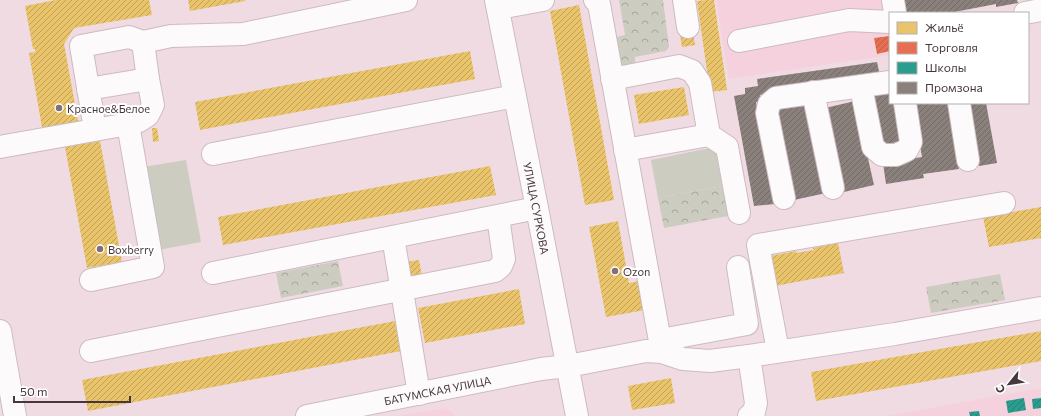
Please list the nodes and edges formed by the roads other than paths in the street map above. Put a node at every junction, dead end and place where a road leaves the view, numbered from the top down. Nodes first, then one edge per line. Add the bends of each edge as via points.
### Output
1 (406, 0) edge
2 (542, 0) edge
3 (595, 0) edge
4 (684, 0) edge
5 (892, 0) edge
6 (1039, 0) edge
7 (497, 4) edge
8 (1041, 10) edge
9 (895, 12) edge
10 (1029, 12) edge
11 (889, 22) edge
12 (688, 27) dead end
13 (739, 40) dead end
14 (143, 42) junction
15 (148, 79) junction
16 (612, 79) junction
17 (889, 82) edge
18 (861, 87) junction
19 (88, 89) junction
20 (813, 92) junction
21 (515, 96) junction
22 (905, 104) edge
23 (959, 104) edge
24 (128, 124) junction
25 (95, 129) junction
26 (709, 135) junction
27 (0, 147) edge
28 (625, 150) junction
29 (213, 154) dead end
30 (968, 160) dead end
31 (833, 188) dead end
32 (784, 198) dead end
33 (1004, 202) dead end
34 (538, 208) junction
35 (739, 213) dead end
36 (498, 217) junction
37 (393, 237) junction
38 (738, 267) dead end
39 (213, 273) dead end
40 (91, 280) dead end
41 (401, 291) junction
42 (1041, 308) edge
43 (0, 331) edge
44 (661, 346) junction
45 (91, 351) dead end
46 (778, 351) junction
47 (749, 356) junction
48 (568, 366) junction
49 (5, 384) edge
50 (419, 394) junction
51 (15, 416) edge
52 (307, 416) edge
53 (577, 416) edge
54 (749, 416) edge

1 - 14 street via 243,34 171,36
2 - 7 street
3 - 16 street via 599,4
4 - 12 street
5 - 9 street
6 - 8 street
7 - 21 street, УЛИЦА СУРКОВА
8 - 10 street
11 - 13 street via 849,20
14 - 15 street
14 - 19 street via 130,37 81,46
15 - 19 street
15 - 24 street via 153,105 148,116
16 - 26 street via 679,66 692,71 700,83
16 - 28 street
17 - 18 street
18 - 20 street
18 - 22 street via 873,147 882,155 896,155 907,150 911,142
19 - 25 street
20 - 31 street
20 - 32 street via 776,98 769,104 767,113
21 - 29 street
21 - 34 street, УЛИЦА СУРКОВА
23 - 30 street
24 - 25 street
24 - 40 street via 153,267
25 - 27 street
26 - 28 street
26 - 35 street via 727,147
28 - 44 street
33 - 46 street via 758,245
34 - 36 street
34 - 48 street, УЛИЦА СУРКОВА
36 - 37 street
36 - 41 street via 504,259 495,271
37 - 39 street
37 - 41 street
38 - 44 street via 747,324
41 - 45 street
41 - 50 street
42 - 46 street via 895,334
43 - 49 street
44 - 47 street via 683,359 710,361
44 - 48 street, БАТУМСКАЯ УЛИЦА
46 - 47 street
47 - 54 street via 756,403 754,412
48 - 50 street, БАТУМСКАЯ УЛИЦА via 541,369
48 - 53 street, УЛИЦА СУРКОВА
49 - 51 street
50 - 52 street, БАТУМСКАЯ УЛИЦА

